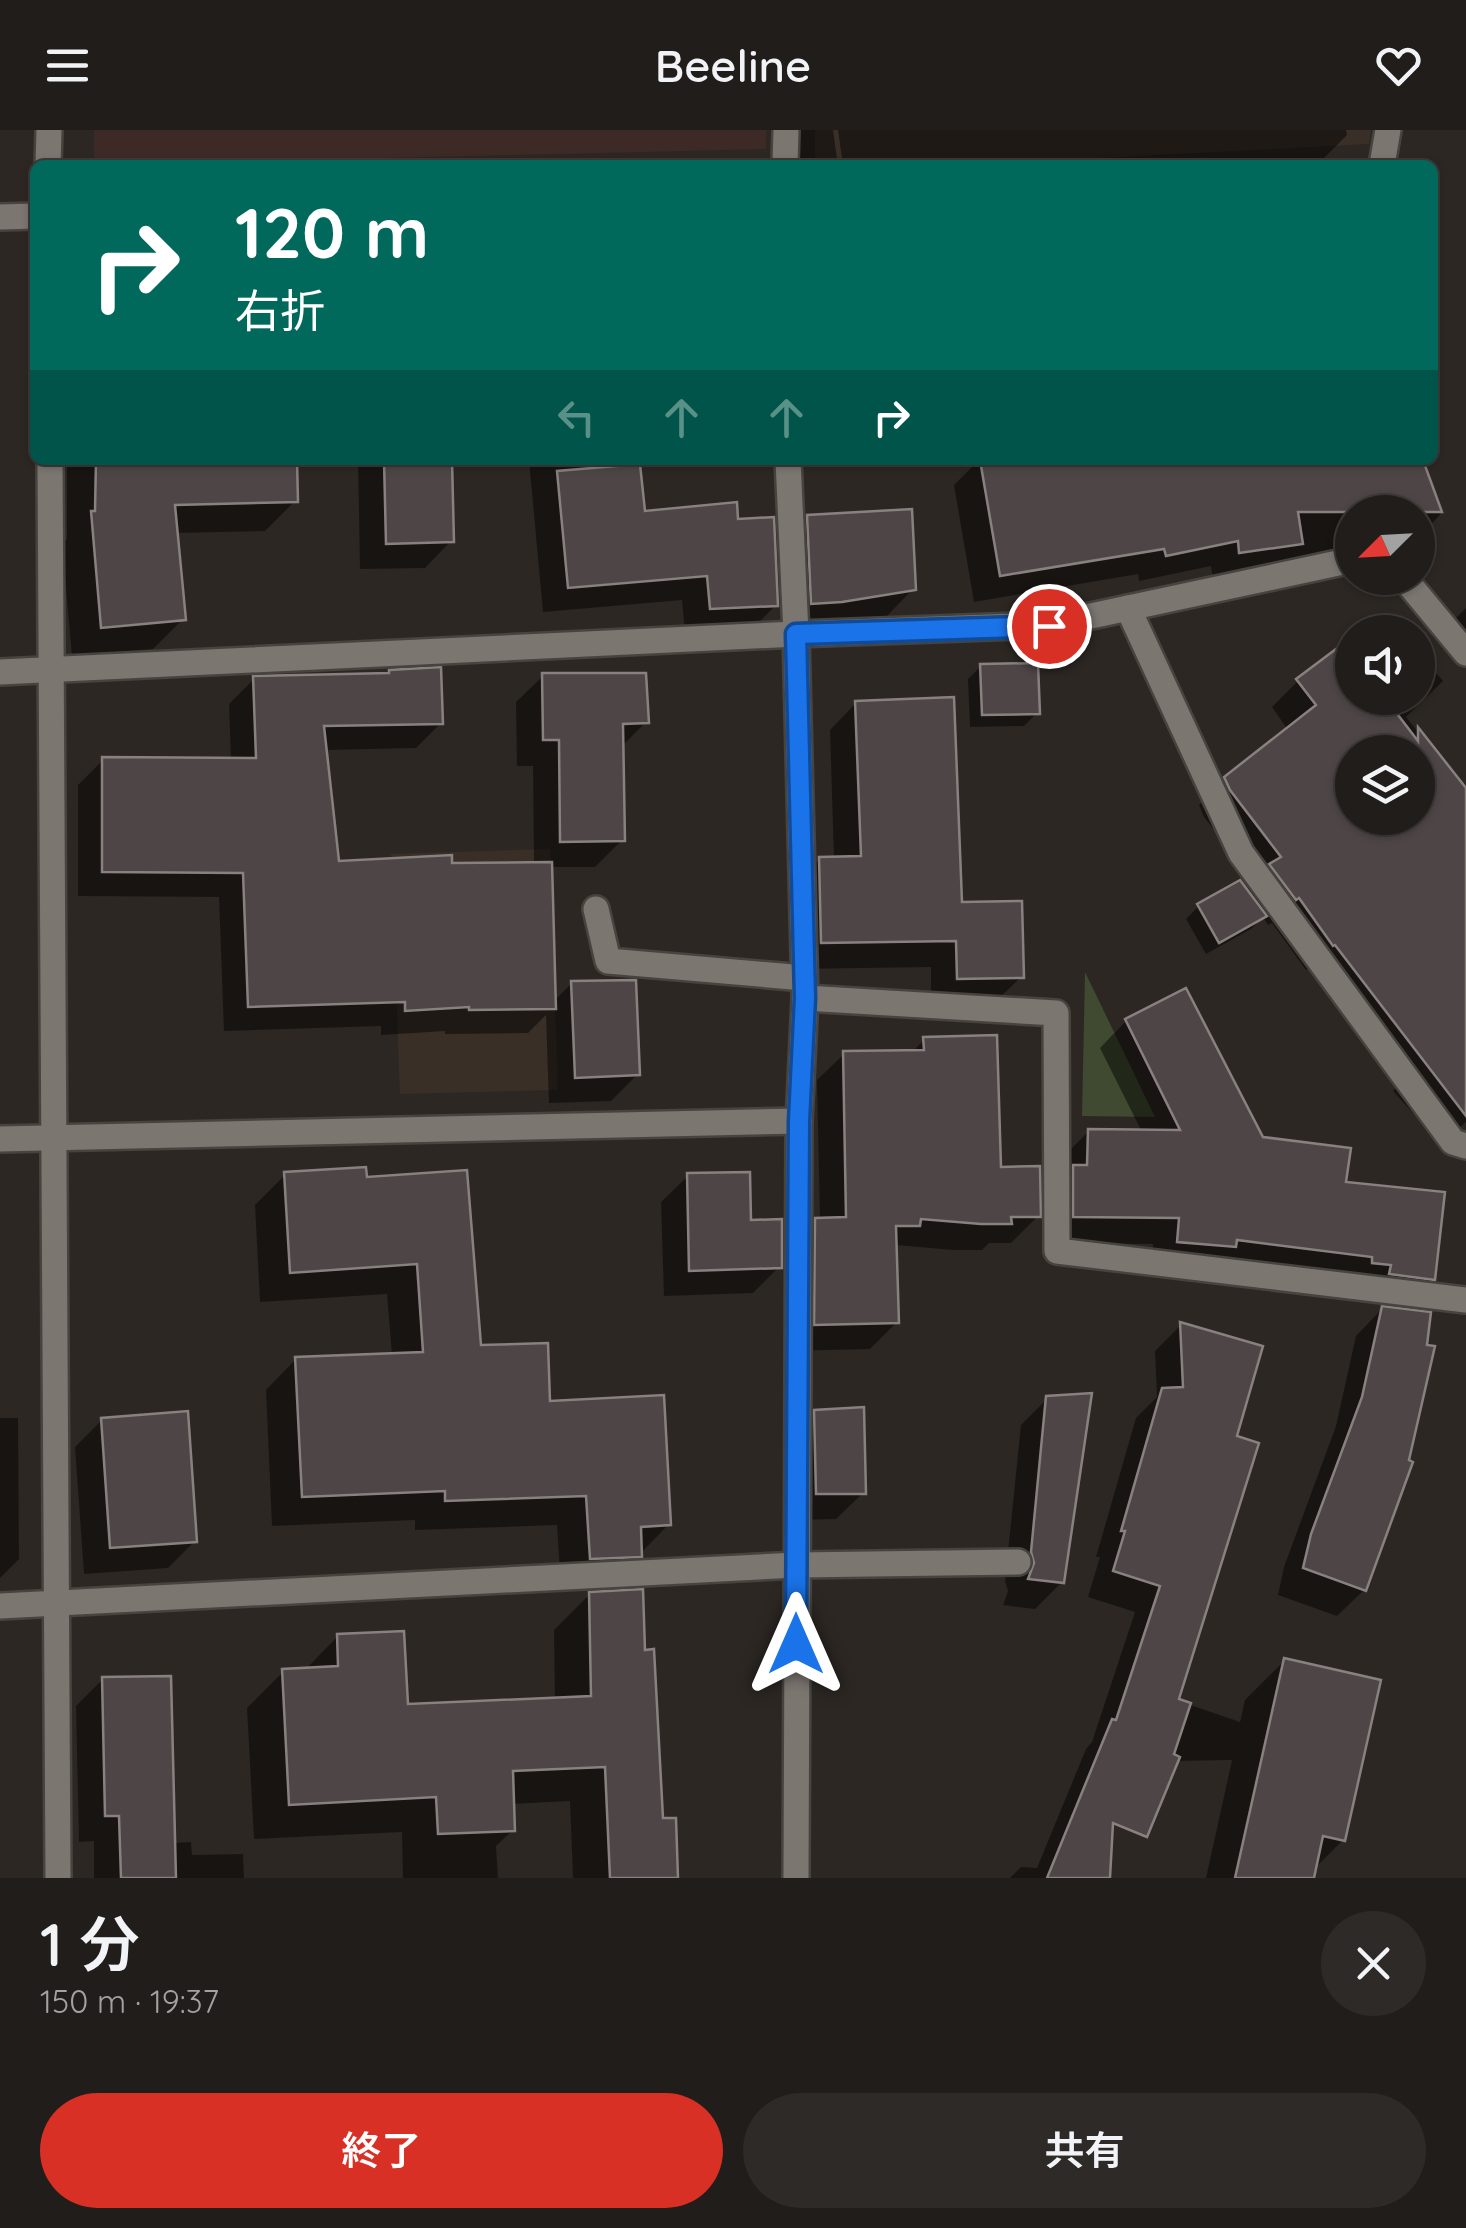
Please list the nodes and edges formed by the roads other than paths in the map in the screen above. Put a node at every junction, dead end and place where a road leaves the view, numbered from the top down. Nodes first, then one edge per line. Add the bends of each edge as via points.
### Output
1 (48, 130) edge
2 (786, 130) edge
3 (1388, 130) edge
4 (48, 160) edge
5 (785, 160) edge
6 (1383, 160) edge
7 (30, 216) edge
8 (0, 217) edge
9 (50, 465) edge
10 (788, 465) edge
11 (1335, 564) edge
12 (1418, 595) edge
13 (1128, 608) junction
14 (796, 634) junction
15 (1466, 653) edge
16 (52, 669) junction
17 (0, 672) edge
18 (596, 909) dead end
19 (805, 988) junction
20 (799, 1121) junction
21 (52, 1137) junction
22 (0, 1139) edge
23 (1466, 1146) edge
24 (1466, 1300) edge
25 (1018, 1562) dead end
26 (797, 1565) junction
27 (57, 1605) junction
28 (0, 1606) edge
29 (58, 1878) edge
30 (796, 1878) edge

1 - 4 street
2 - 5 street
3 - 6 street
7 - 8 street
9 - 16 street
10 - 14 street
11 - 13 street
12 - 15 street
13 - 14 street via 1049,626
13 - 23 street via 1241,852 1453,1142
14 - 16 street
14 - 19 street
16 - 17 street
16 - 21 street
18 - 19 street via 608,961
19 - 20 street
19 - 24 street via 1056,1014 1056,1251
20 - 21 street
20 - 26 street
21 - 22 street
21 - 27 street
25 - 26 street
26 - 27 street
26 - 30 street
27 - 28 street
27 - 29 street

